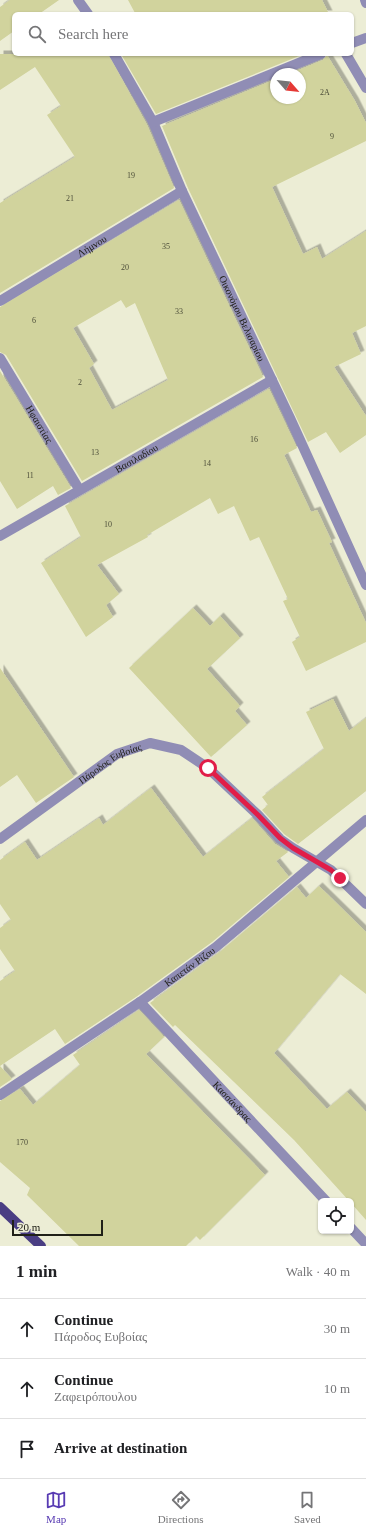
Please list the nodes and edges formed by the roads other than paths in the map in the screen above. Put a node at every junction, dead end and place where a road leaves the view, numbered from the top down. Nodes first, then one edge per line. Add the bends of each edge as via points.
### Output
1 (78, 0) edge
2 (87, 12) edge
3 (366, 38) edge
4 (354, 42) edge
5 (115, 56) edge
6 (317, 56) edge
7 (347, 56) edge
8 (366, 88) edge
9 (153, 122) junction
10 (182, 190) junction
11 (0, 301) edge
12 (0, 358) edge
13 (272, 380) junction
14 (80, 489) junction
15 (0, 536) edge
16 (366, 585) edge
17 (366, 820) edge
18 (0, 839) edge
19 (318, 862) junction
20 (366, 904) edge
21 (140, 1002) junction
22 (0, 1096) edge
23 (323, 1198) edge
24 (0, 1206) edge
25 (354, 1231) edge
26 (366, 1244) edge
27 (41, 1246) edge

1 - 2 street
3 - 4 street
5 - 9 street, Οικονόμου Βελισαρίου
6 - 9 street
7 - 8 street
9 - 10 street, Οικονόμου Βελισαρίου
10 - 11 street, Λήμνου
10 - 13 street, Οικονόμου Βελισαρίου
12 - 14 street, Ηφαιστίας
13 - 14 street, Βασιλαδίου
13 - 16 street, Οικονόμου Βελισαρίου
14 - 15 street, Βασιλαδίου
17 - 19 street, Καπετάν Ρίζου
18 - 19 street, Πάροδος Ευβοίας via 117,754 150,743 181,750 208,768 280,838
19 - 20 street, Πάροδος Ευβοίας via 331,870
19 - 21 street, Καπετάν Ρίζου via 234,933
21 - 22 street, Καπετάν Ρίζου
21 - 23 street, Κασσάνδρας
24 - 27 main road
25 - 26 street

